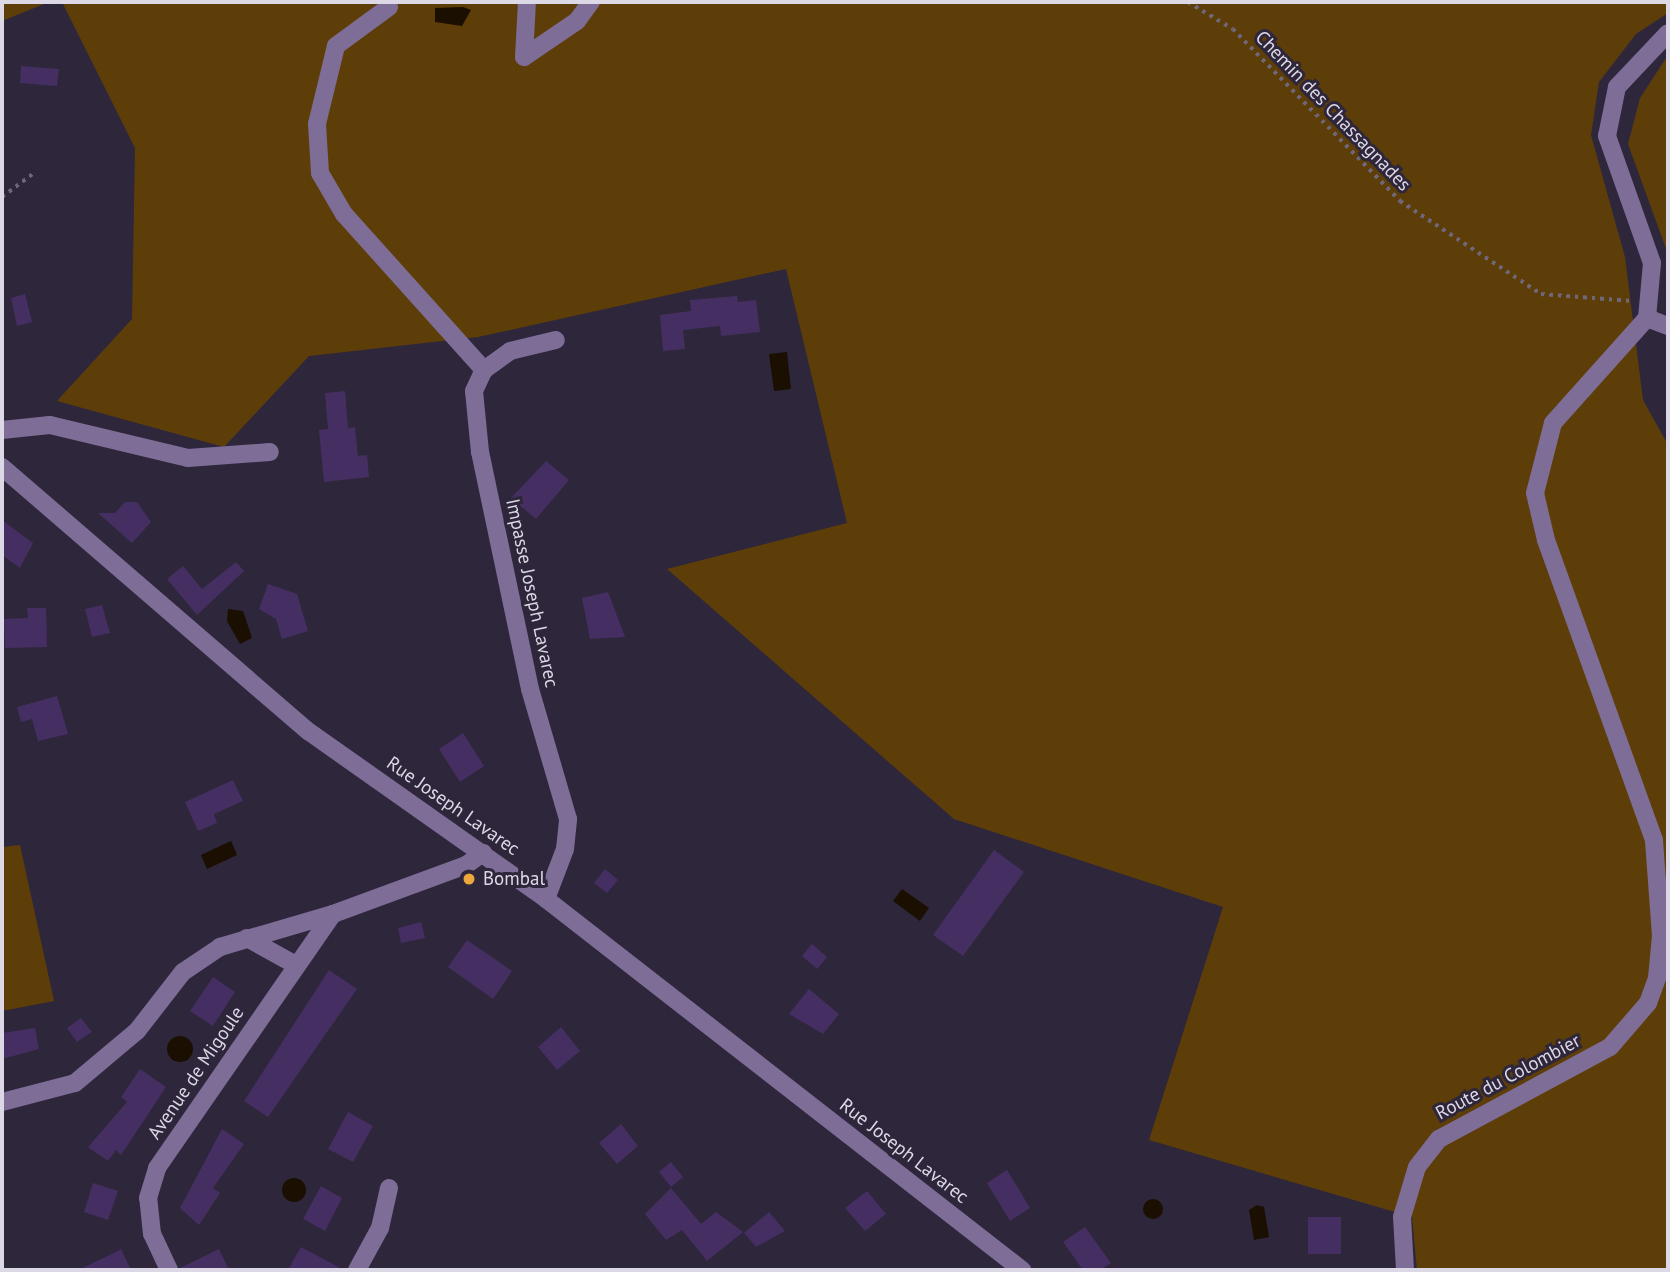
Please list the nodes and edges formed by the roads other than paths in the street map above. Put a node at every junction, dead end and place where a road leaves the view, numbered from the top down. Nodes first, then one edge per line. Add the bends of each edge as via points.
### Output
1 (527, 2) edge
2 (592, 2) edge
3 (389, 7) dead end
4 (1668, 33) edge
5 (1649, 310) junction
6 (1668, 326) edge
7 (556, 340) dead end
8 (484, 370) junction
9 (2, 430) edge
10 (270, 452) dead end
11 (2, 467) edge
12 (483, 853) junction
13 (545, 899) junction
14 (333, 914) junction
15 (247, 938) junction
16 (294, 964) junction
17 (2, 1102) edge
18 (389, 1188) dead end
19 (169, 1270) edge
20 (356, 1270) edge
21 (1022, 1270) edge
22 (1405, 1270) edge

1 - 2 street via 524,57 577,22
3 - 8 street via 336,46 317,124 320,173 344,214
4 - 5 street via 1617,87 1607,135 1652,264
5 - 6 street
5 - 22 street, Route du Colombier via 1553,423 1535,493 1546,540 1654,840 1661,936 1657,978 1648,1003 1610,1047 1438,1139 1417,1167 1402,1217
7 - 8 street via 510,351
8 - 13 street, Impasse Joseph Lavarec via 474,391 480,452 530,689 568,819 565,849
9 - 10 street via 50,425 188,458
11 - 12 street, Rue Joseph Lavarec via 256,690
12 - 13 street, Rue Joseph Lavarec
12 - 14 street via 466,865
13 - 21 street, Rue Joseph Lavarec
14 - 15 street
14 - 16 street, Avenue de Migoule
15 - 16 street
15 - 17 street via 183,972 136,1031 75,1083
16 - 19 street, Avenue de Migoule via 157,1168 148,1198 152,1234
18 - 20 street via 380,1228

